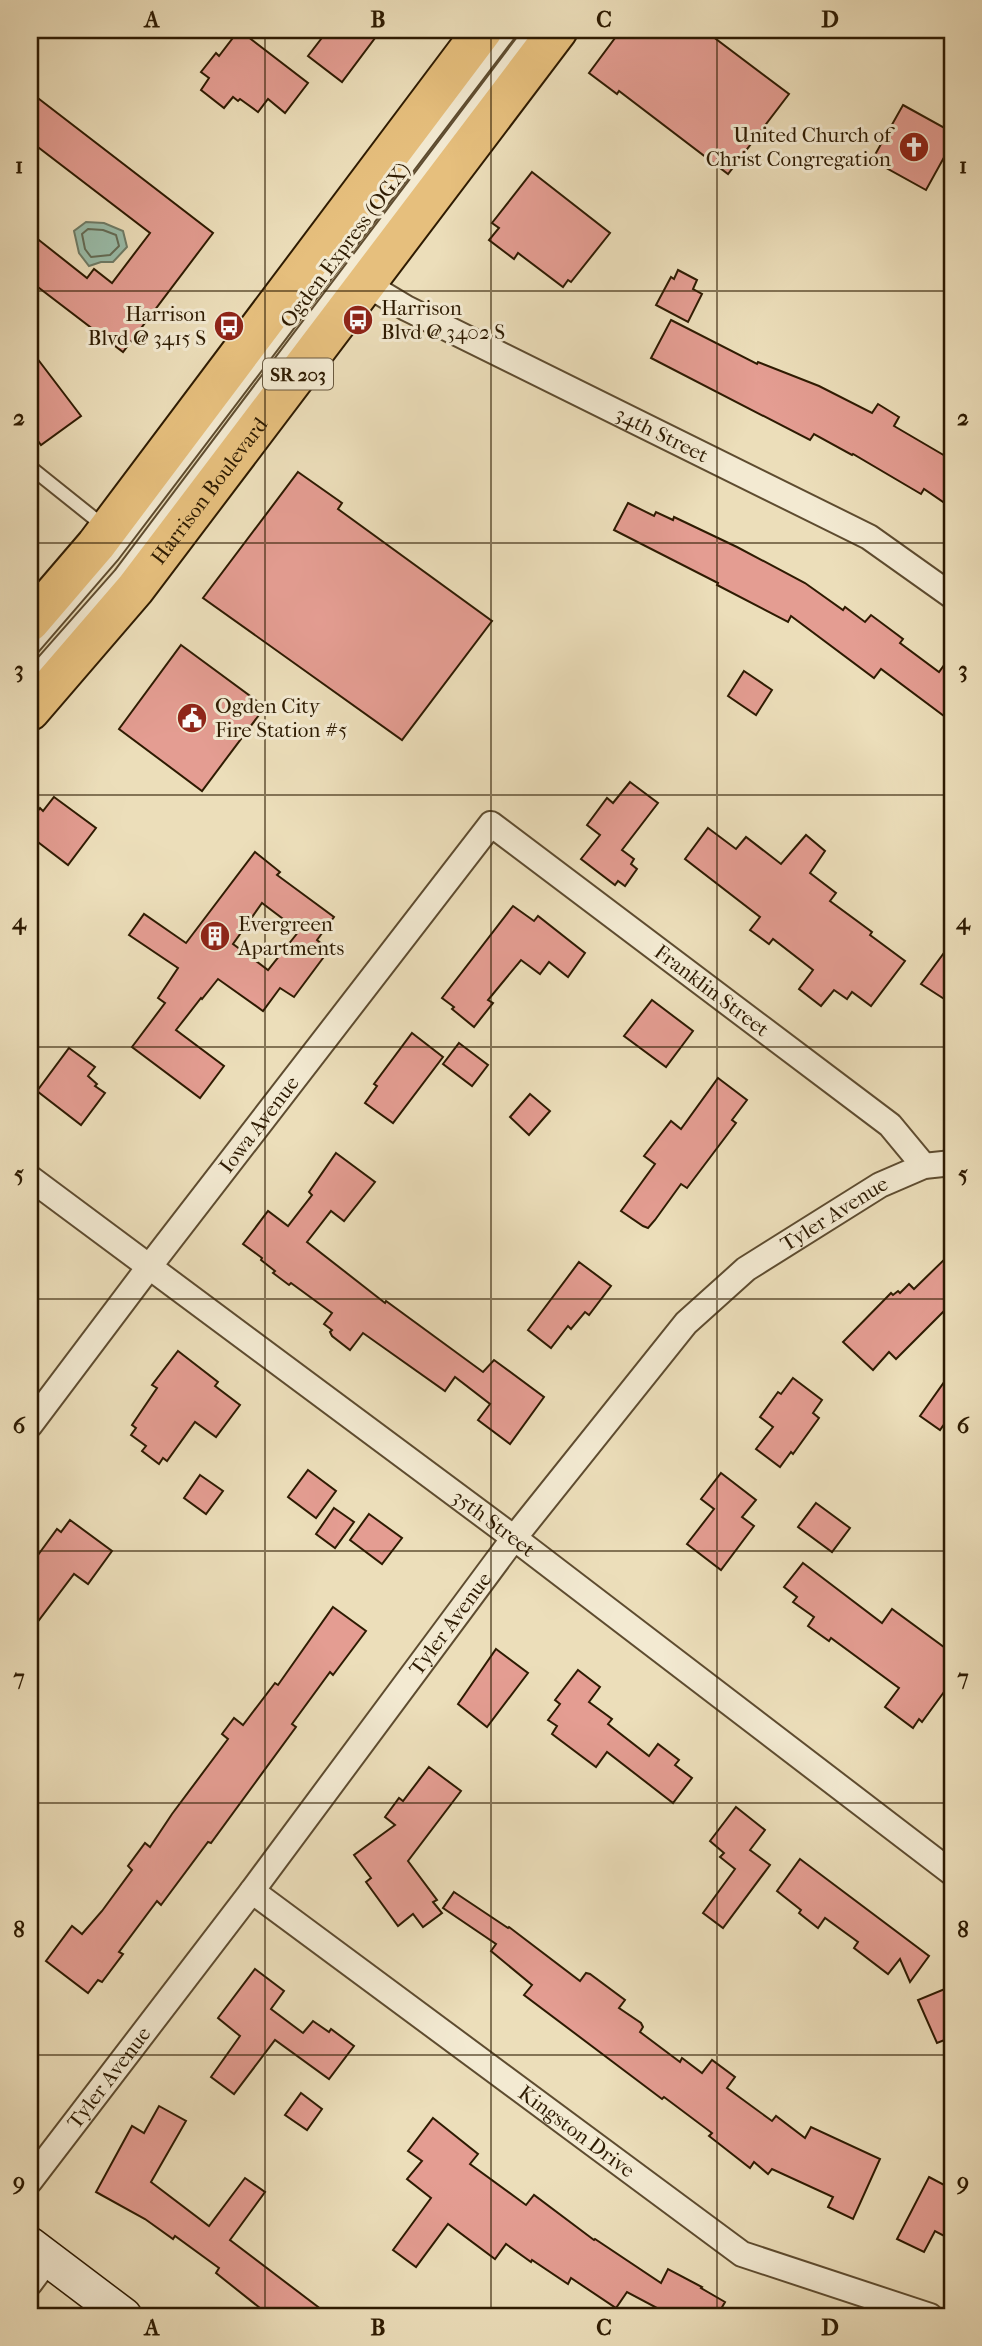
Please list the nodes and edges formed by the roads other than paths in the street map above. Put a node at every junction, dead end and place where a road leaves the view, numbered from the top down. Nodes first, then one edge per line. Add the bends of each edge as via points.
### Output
1 (483, 30) edge
2 (512, 30) edge
3 (531, 30) edge
4 (558, 30) edge
5 (366, 284) junction
6 (30, 467) edge
7 (108, 529) junction
8 (952, 596) edge
9 (30, 621) edge
10 (30, 651) edge
11 (30, 677) edge
12 (30, 711) edge
13 (491, 824) joint
14 (952, 1163) edge
15 (924, 1166) junction
16 (30, 1178) edge
17 (149, 1267) junction
18 (30, 1425) edge
19 (514, 1538) junction
20 (952, 1873) edge
21 (252, 1891) junction
22 (30, 2182) edge
23 (36, 2262) edge
24 (124, 2316) edge
25 (930, 2316) edge

1 - 7 main road, SR 203
2 - 10 lane, Ogden Express (OGX) via 113,555
3 - 11 lane, Ogden Express (OGX) via 120,575
4 - 5 main road, Harrison Boulevard / SR 203
5 - 8 street, 34th Street via 869,537
5 - 12 main road, Harrison Boulevard / SR 203 via 135,589
6 - 7 lane
7 - 9 main road, SR 203
13 - 15 street, Franklin Street via 891,1125
13 - 17 street, Iowa Avenue
14 - 15 street, Tyler Avenue
15 - 19 street, Tyler Avenue via 880,1185 746,1269 686,1323
16 - 17 street, 35th Street
17 - 18 street, Iowa Avenue
17 - 19 street, 35th Street
19 - 20 street, 35th Street
19 - 21 street, Tyler Avenue
21 - 22 street, Tyler Avenue
21 - 25 street, Kingston Drive via 742,2254
23 - 24 street

